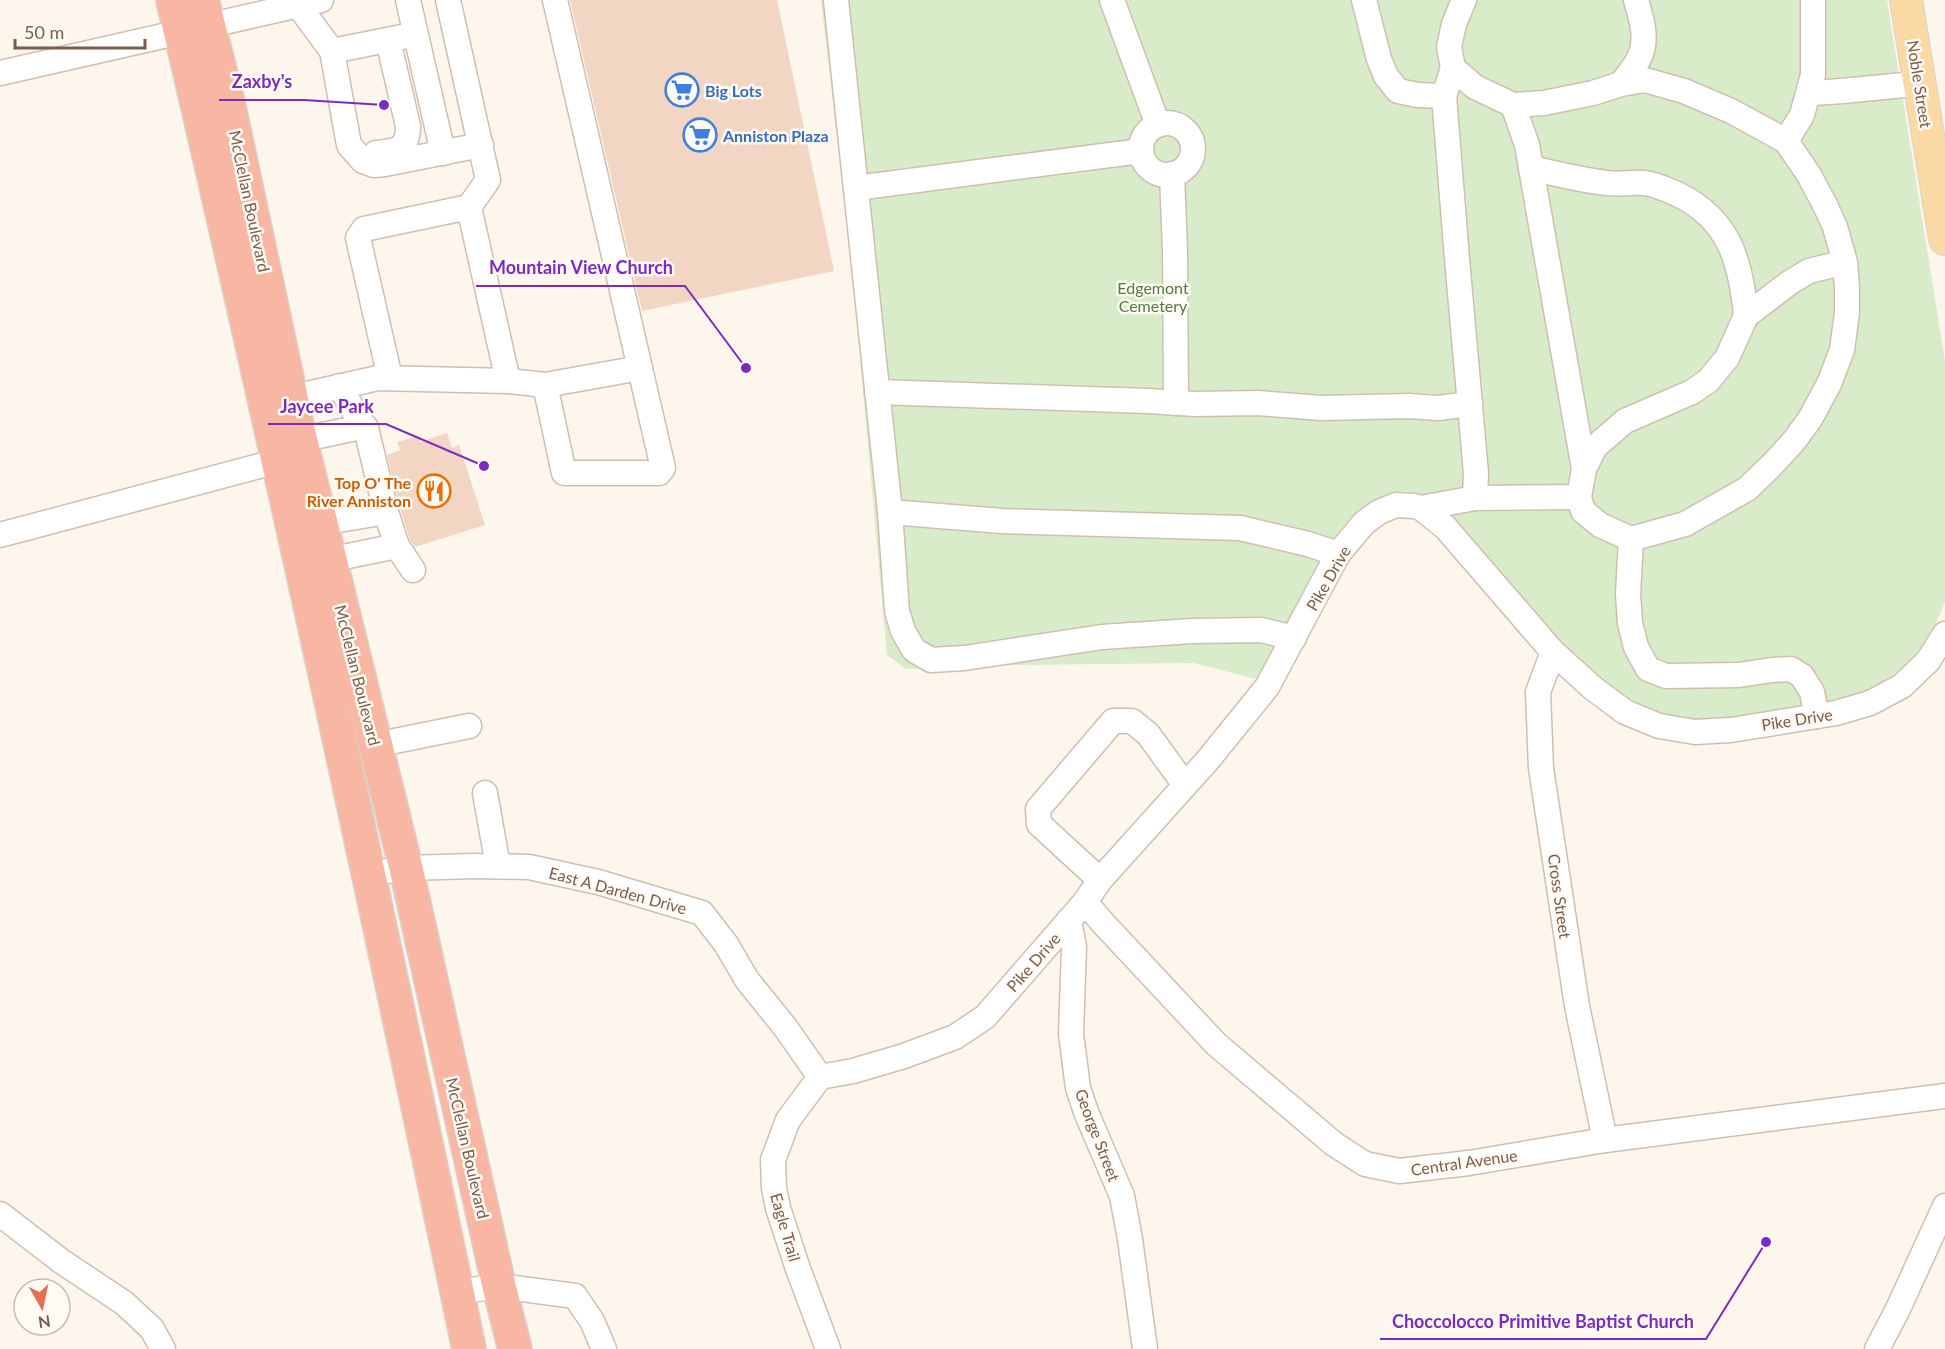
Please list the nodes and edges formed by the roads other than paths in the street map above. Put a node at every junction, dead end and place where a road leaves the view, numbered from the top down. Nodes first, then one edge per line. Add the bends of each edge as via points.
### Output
1 (173, 0) edge
2 (408, 0) edge
3 (448, 0) edge
4 (555, 0) edge
5 (1112, 0) edge
6 (1364, 0) edge
7 (1464, 0) edge
8 (1636, 0) edge
9 (1813, 0) edge
10 (1906, 0) edge
11 (306, 2) edge
12 (842, 3) edge
13 (197, 19) edge
14 (417, 35) junction
15 (388, 40) junction
16 (332, 51) junction
17 (1453, 68) junction
18 (0, 73) edge
19 (1622, 84) junction
20 (1920, 84) junction
21 (1809, 93) junction
22 (1444, 96) junction
23 (341, 104) junction
24 (1513, 105) junction
25 (1936, 119) edge
26 (1158, 124) junction
27 (1786, 141) junction
28 (481, 145) junction
29 (1141, 151) junction
30 (443, 153) junction
31 (1531, 168) junction
32 (1172, 174) junction
33 (856, 188) junction
34 (470, 207) junction
35 (1945, 239) edge
36 (1845, 262) junction
37 (1746, 316) junction
38 (640, 368) junction
39 (390, 378) junction
40 (508, 381) junction
41 (545, 385) junction
42 (340, 386) junction
43 (877, 392) junction
44 (278, 400) junction
45 (1176, 402) junction
46 (1470, 404) junction
47 (366, 428) junction
48 (289, 451) junction
49 (1584, 469) junction
50 (1579, 497) junction
51 (1475, 498) junction
52 (1421, 508) junction
53 (386, 512) junction
54 (890, 512) junction
55 (321, 523) junction
56 (0, 535) edge
57 (1631, 539) junction
58 (397, 546) junction
59 (1338, 554) junction
60 (329, 560) junction
61 (413, 570) dead end
62 (1945, 634) edge
63 (1294, 638) junction
64 (1553, 652) junction
65 (1817, 716) junction
66 (469, 726) dead end
67 (375, 745) junction
68 (1185, 784) junction
69 (485, 793) dead end
70 (498, 866) junction
71 (406, 868) junction
72 (369, 873) junction
73 (1100, 880) junction
74 (1085, 902) junction
75 (1069, 920) junction
76 (819, 1077) junction
77 (1945, 1096) edge
78 (1605, 1140) junction
79 (1945, 1206) edge
80 (0, 1214) edge
81 (499, 1286) junction
82 (457, 1292) junction
83 (163, 1349) edge
84 (469, 1349) edge
85 (515, 1349) edge
86 (604, 1349) edge
87 (828, 1349) edge
88 (1144, 1349) edge
89 (1877, 1349) edge

1 - 13 highway, McClellan Boulevard
2 - 14 street
3 - 28 street
4 - 38 street
5 - 26 street
6 - 22 street via 1379,59 1398,91
7 - 17 street via 1449,47
8 - 19 street via 1644,40 1640,57
9 - 21 street via 1813,75
10 - 20 main road, Noble Street
11 - 13 street
11 - 16 street
12 - 33 street
13 - 18 street
13 - 44 highway, McClellan Boulevard via 227,98
14 - 15 street
14 - 30 street
15 - 16 street
15 - 23 street via 408,126 406,143 400,149 371,153 360,142 355,117
16 - 23 street
17 - 22 street
17 - 24 street via 1475,87
19 - 24 street via 1544,103
19 - 27 street via 1645,80 1684,90
20 - 21 street
20 - 25 main road, Noble Street
21 - 27 street via 1802,115
22 - 46 street
23 - 30 street via 349,145 363,161 385,164
24 - 31 street
25 - 35 main road, Noble Street
26 - 29 street via 1145,135
26 - 32 street via 1182,128 1192,141 1191,158
27 - 36 street via 1825,205
28 - 30 street
28 - 34 street via 488,180
29 - 32 street via 1143,160 1155,172
29 - 33 street
31 - 37 street via 1610,184 1644,183 1690,201 1708,214 1726,237 1738,264
31 - 49 street
32 - 45 street
33 - 43 street
34 - 39 street via 364,229 358,238
34 - 40 street
36 - 37 street via 1809,272
36 - 57 street via 1847,313 1842,350 1829,384 1794,441 1747,489 1685,524
37 - 49 street via 1727,358 1708,381 1625,421 1595,447
38 - 41 street
38 - 41 street via 663,468 659,473 564,473
39 - 40 street
39 - 42 street
40 - 41 street
42 - 44 street
42 - 47 street
43 - 45 street
43 - 54 street
44 - 48 highway, McClellan Boulevard
45 - 46 street via 1323,408 1438,408
46 - 51 street
47 - 48 street
47 - 53 street
48 - 55 highway, McClellan Boulevard
48 - 56 street
48 - 72 highway, McClellan Boulevard
49 - 50 street
50 - 51 street
50 - 57 street via 1583,511 1600,525
51 - 52 street
52 - 59 street, Pike Drive via 1396,505 1379,512 1364,523
52 - 64 street, Pike Drive via 1445,527
53 - 55 street
53 - 58 street
54 - 59 street via 1002,521 1240,528
54 - 63 street via 897,611 914,650 931,660 1102,636 1261,630
55 - 60 highway, McClellan Boulevard
57 - 65 street via 1630,623 1636,647 1648,669 1666,676 1739,675 1791,669 1802,676 1812,692
58 - 60 street
58 - 61 street
59 - 63 street, Pike Drive
60 - 67 highway, McClellan Boulevard
62 - 65 street, Pike Drive via 1928,661 1902,686 1870,703
63 - 68 street, Pike Drive via 1267,687
64 - 65 street, Pike Drive via 1625,712 1659,726 1695,732 1731,730
64 - 78 street, Cross Street via 1538,692 1541,768 1577,1006
66 - 67 street
67 - 71 highway, McClellan Boulevard
68 - 73 street, Pike Drive
68 - 73 street via 1148,734 1132,721 1113,721 1038,809 1039,824
69 - 70 street
70 - 71 street, East A Darden Drive
70 - 76 street, East A Darden Drive via 529,867 598,882 702,913
71 - 72 street, East A Darden Drive
71 - 81 highway, McClellan Boulevard
72 - 82 highway, McClellan Boulevard
73 - 74 street, Pike Drive
74 - 75 street, Pike Drive
74 - 78 street, Central Avenue via 1216,1044 1334,1144 1365,1164 1399,1171
75 - 76 street, Pike Drive via 985,1017 955,1037 904,1056
75 - 88 street, George Street via 1074,946 1071,1034 1078,1088 1122,1196
76 - 87 street, Eagle Trail via 788,1120 773,1160 778,1208
77 - 78 street, Central Avenue
79 - 89 street
80 - 83 street via 60,1262 124,1303 153,1329
81 - 82 street
81 - 85 highway, McClellan Boulevard
81 - 86 street via 575,1296
82 - 84 highway, McClellan Boulevard

